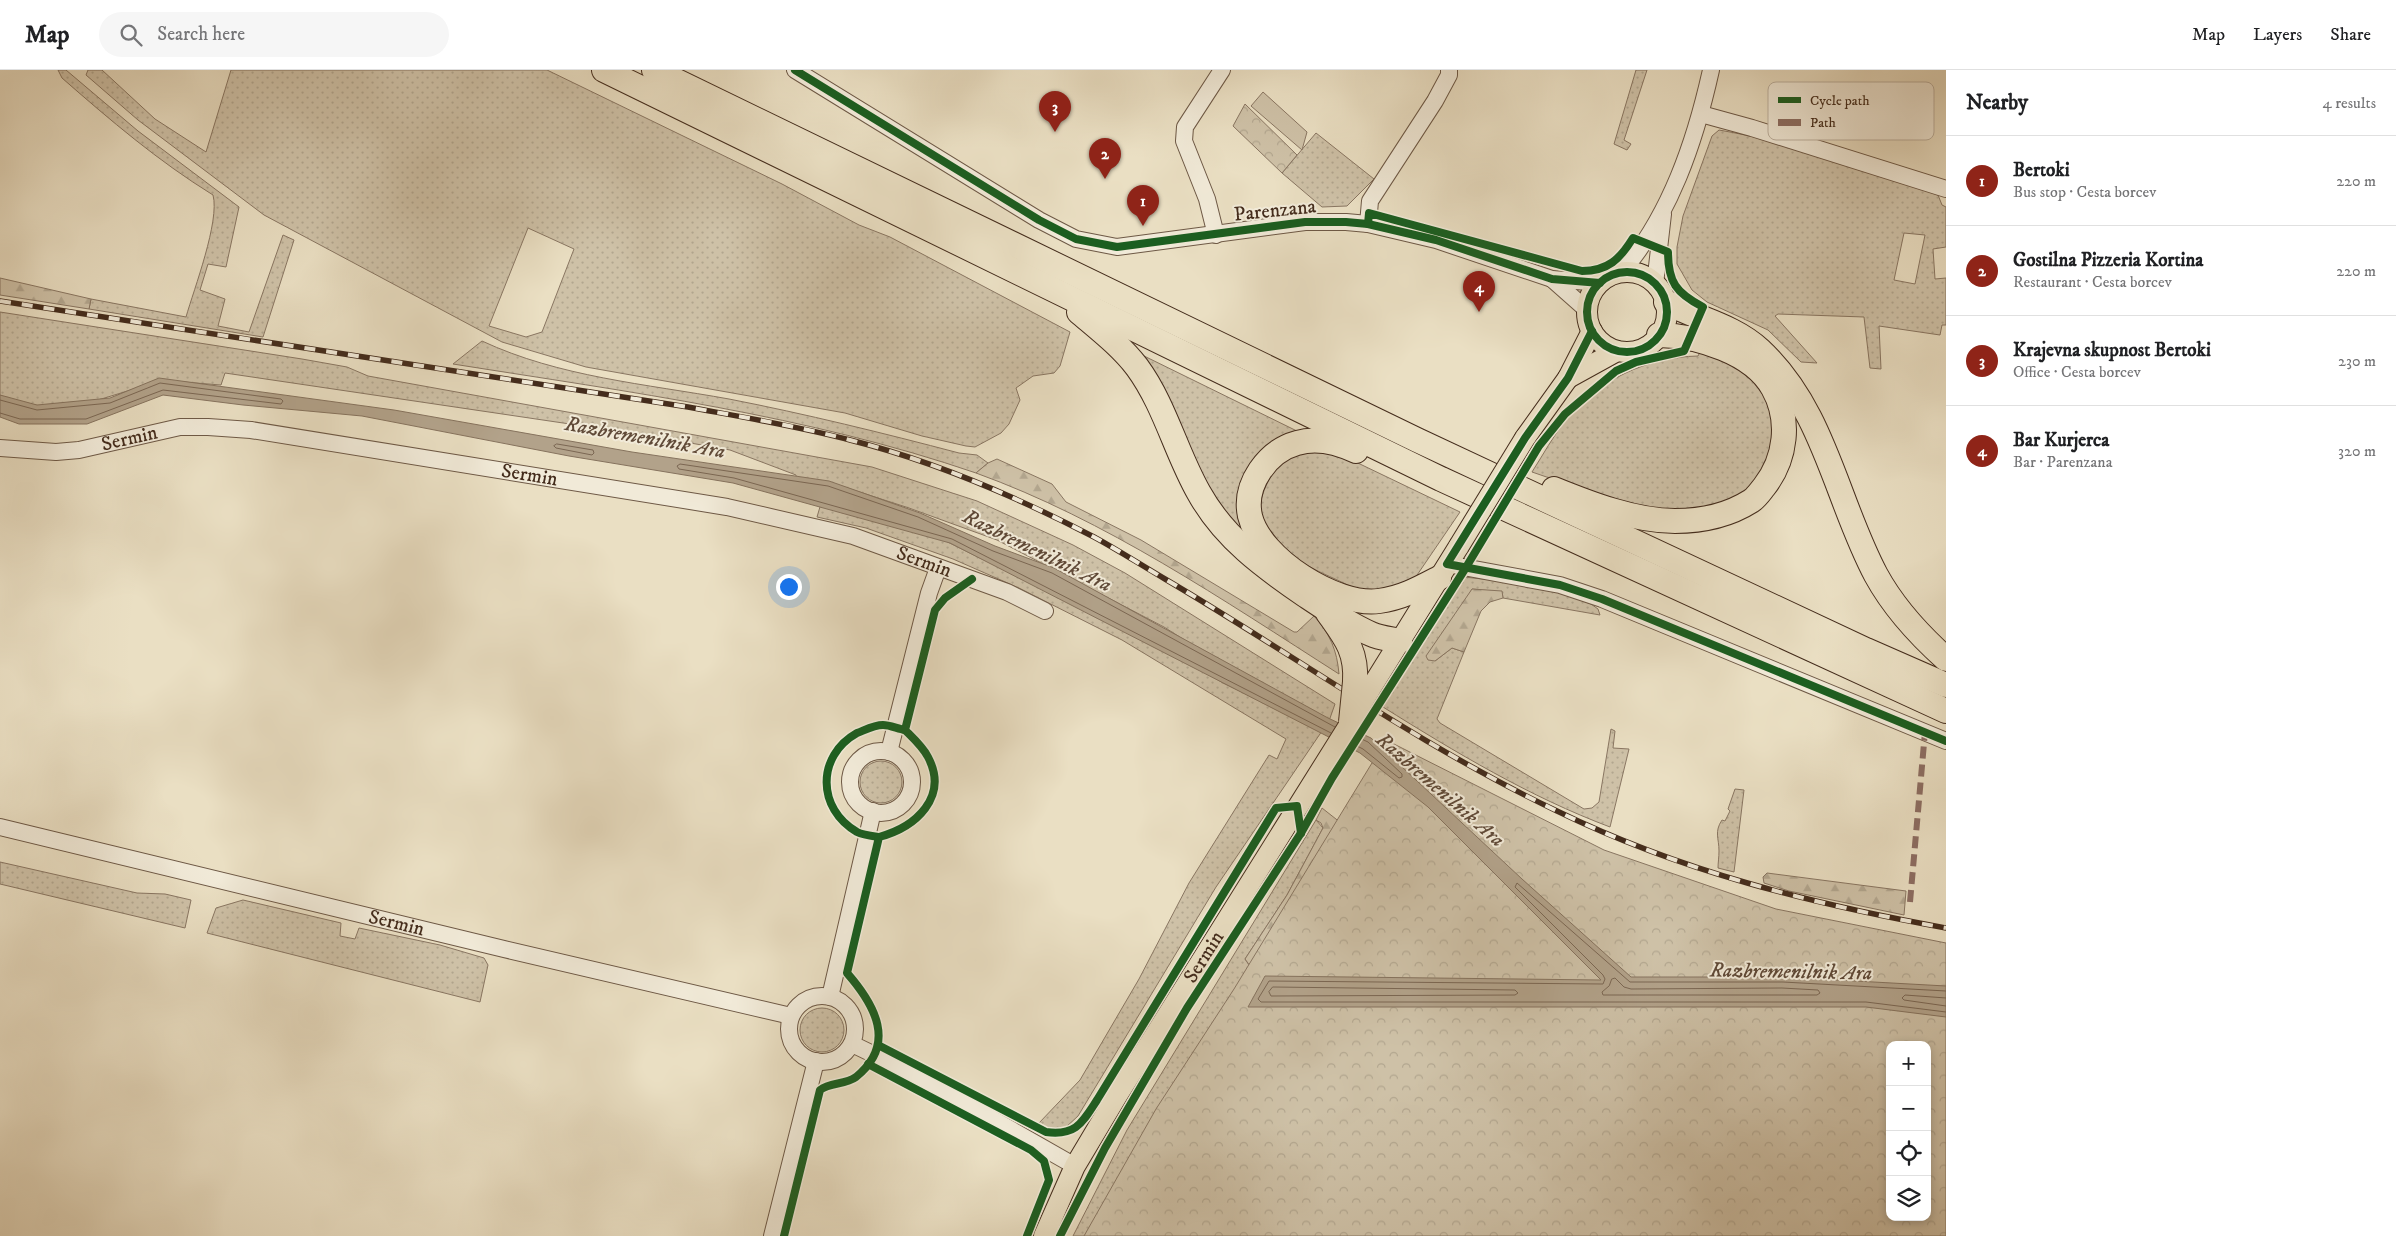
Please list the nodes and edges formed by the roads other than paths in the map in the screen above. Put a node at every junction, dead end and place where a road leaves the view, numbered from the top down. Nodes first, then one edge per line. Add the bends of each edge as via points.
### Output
1 (604, 70) edge
2 (654, 70) edge
3 (796, 70) edge
4 (1222, 70) edge
5 (1449, 70) edge
6 (1711, 70) edge
7 (1701, 114) junction
8 (1768, 133) edge
9 (1790, 140) edge
10 (1946, 189) edge
11 (1663, 211) junction
12 (1368, 224) junction
13 (1216, 235) junction
14 (1621, 273) junction
15 (1552, 279) junction
16 (1600, 283) junction
17 (1051, 288) junction
18 (1660, 293) junction
19 (1587, 310) junction
20 (1592, 331) junction
21 (1660, 336) junction
22 (1617, 351) junction
23 (1568, 378) junction
24 (1416, 440) junction
25 (0, 448) edge
26 (1441, 479) junction
27 (938, 568) junction
28 (1443, 571) junction
29 (1362, 602) junction
30 (1324, 607) junction
31 (1046, 611) dead end
32 (1400, 641) junction
33 (1946, 659) edge
34 (1946, 685) edge
35 (1362, 687) junction
36 (1946, 711) edge
37 (1351, 722) joint
38 (1946, 741) edge
39 (889, 752) junction
40 (873, 811) junction
41 (0, 827) edge
42 (830, 997) junction
43 (792, 1016) junction
44 (852, 1044) junction
45 (816, 1062) junction
46 (1075, 1166) junction
47 (772, 1236) edge
48 (1044, 1236) edge

1 - 17 highway
2 - 24 highway
3 - 13 street, Parenzana via 1076,239 1117,247
4 - 13 street via 1185,127 1184,141 1207,199
5 - 12 street via 1435,101 1370,201
6 - 7 street
7 - 8 street
7 - 11 street
9 - 10 street
11 - 14 street
11 - 18 street
12 - 13 street, Parenzana via 1305,222
12 - 15 street, Parenzana via 1436,240
14 - 16 main road
14 - 18 main road via 1636,273
15 - 16 street, Parenzana
15 - 19 street, Parenzana
16 - 19 main road via 1589,300
17 - 26 highway
17 - 30 highway via 1104,333 1137,367 1216,520 1239,545 1274,574
18 - 21 main road via 1666,320
18 - 33 highway via 1744,339 1759,350 1798,394 1816,429 1876,576 1918,633
19 - 20 main road
20 - 22 main road
20 - 23 main road
21 - 22 main road via 1636,351
21 - 24 highway via 1677,336 1718,348 1752,364 1773,387 1784,418 1783,449 1774,474 1753,500 1728,513 1674,521 1641,516 1571,496
22 - 23 main road
23 - 28 main road, bridge via 1526,438
24 - 34 highway
25 - 27 street, Sermin via 56,452 79,450 180,427 251,430 727,507 854,536
26 - 29 highway via 1398,471 1329,441 1298,442 1273,454 1256,476 1249,501 1250,516 1269,550 1285,565 1321,587
26 - 36 highway
27 - 31 street, Sermin via 1007,592
27 - 39 street
28 - 29 highway via 1406,595
28 - 32 main road
28 - 38 street via 1560,584
29 - 32 highway via 1382,618
30 - 32 highway via 1372,634
30 - 35 highway via 1351,647
32 - 35 main road
35 - 37 highway, bridge
37 - 46 main road, Sermin
39 - 40 street via 908,767 912,783 910,792 894,809
39 - 40 street via 871,752 856,763 851,775 854,795 864,807
40 - 42 street
41 - 43 street, Sermin via 504,950
42 - 43 street via 811,998 796,1008
42 - 44 street via 839,1000 852,1015 855,1035
43 - 45 street via 789,1026 793,1044 799,1052
44 - 45 street via 840,1057
44 - 46 street via 908,1071
45 - 47 street
46 - 48 main road, Sermin

